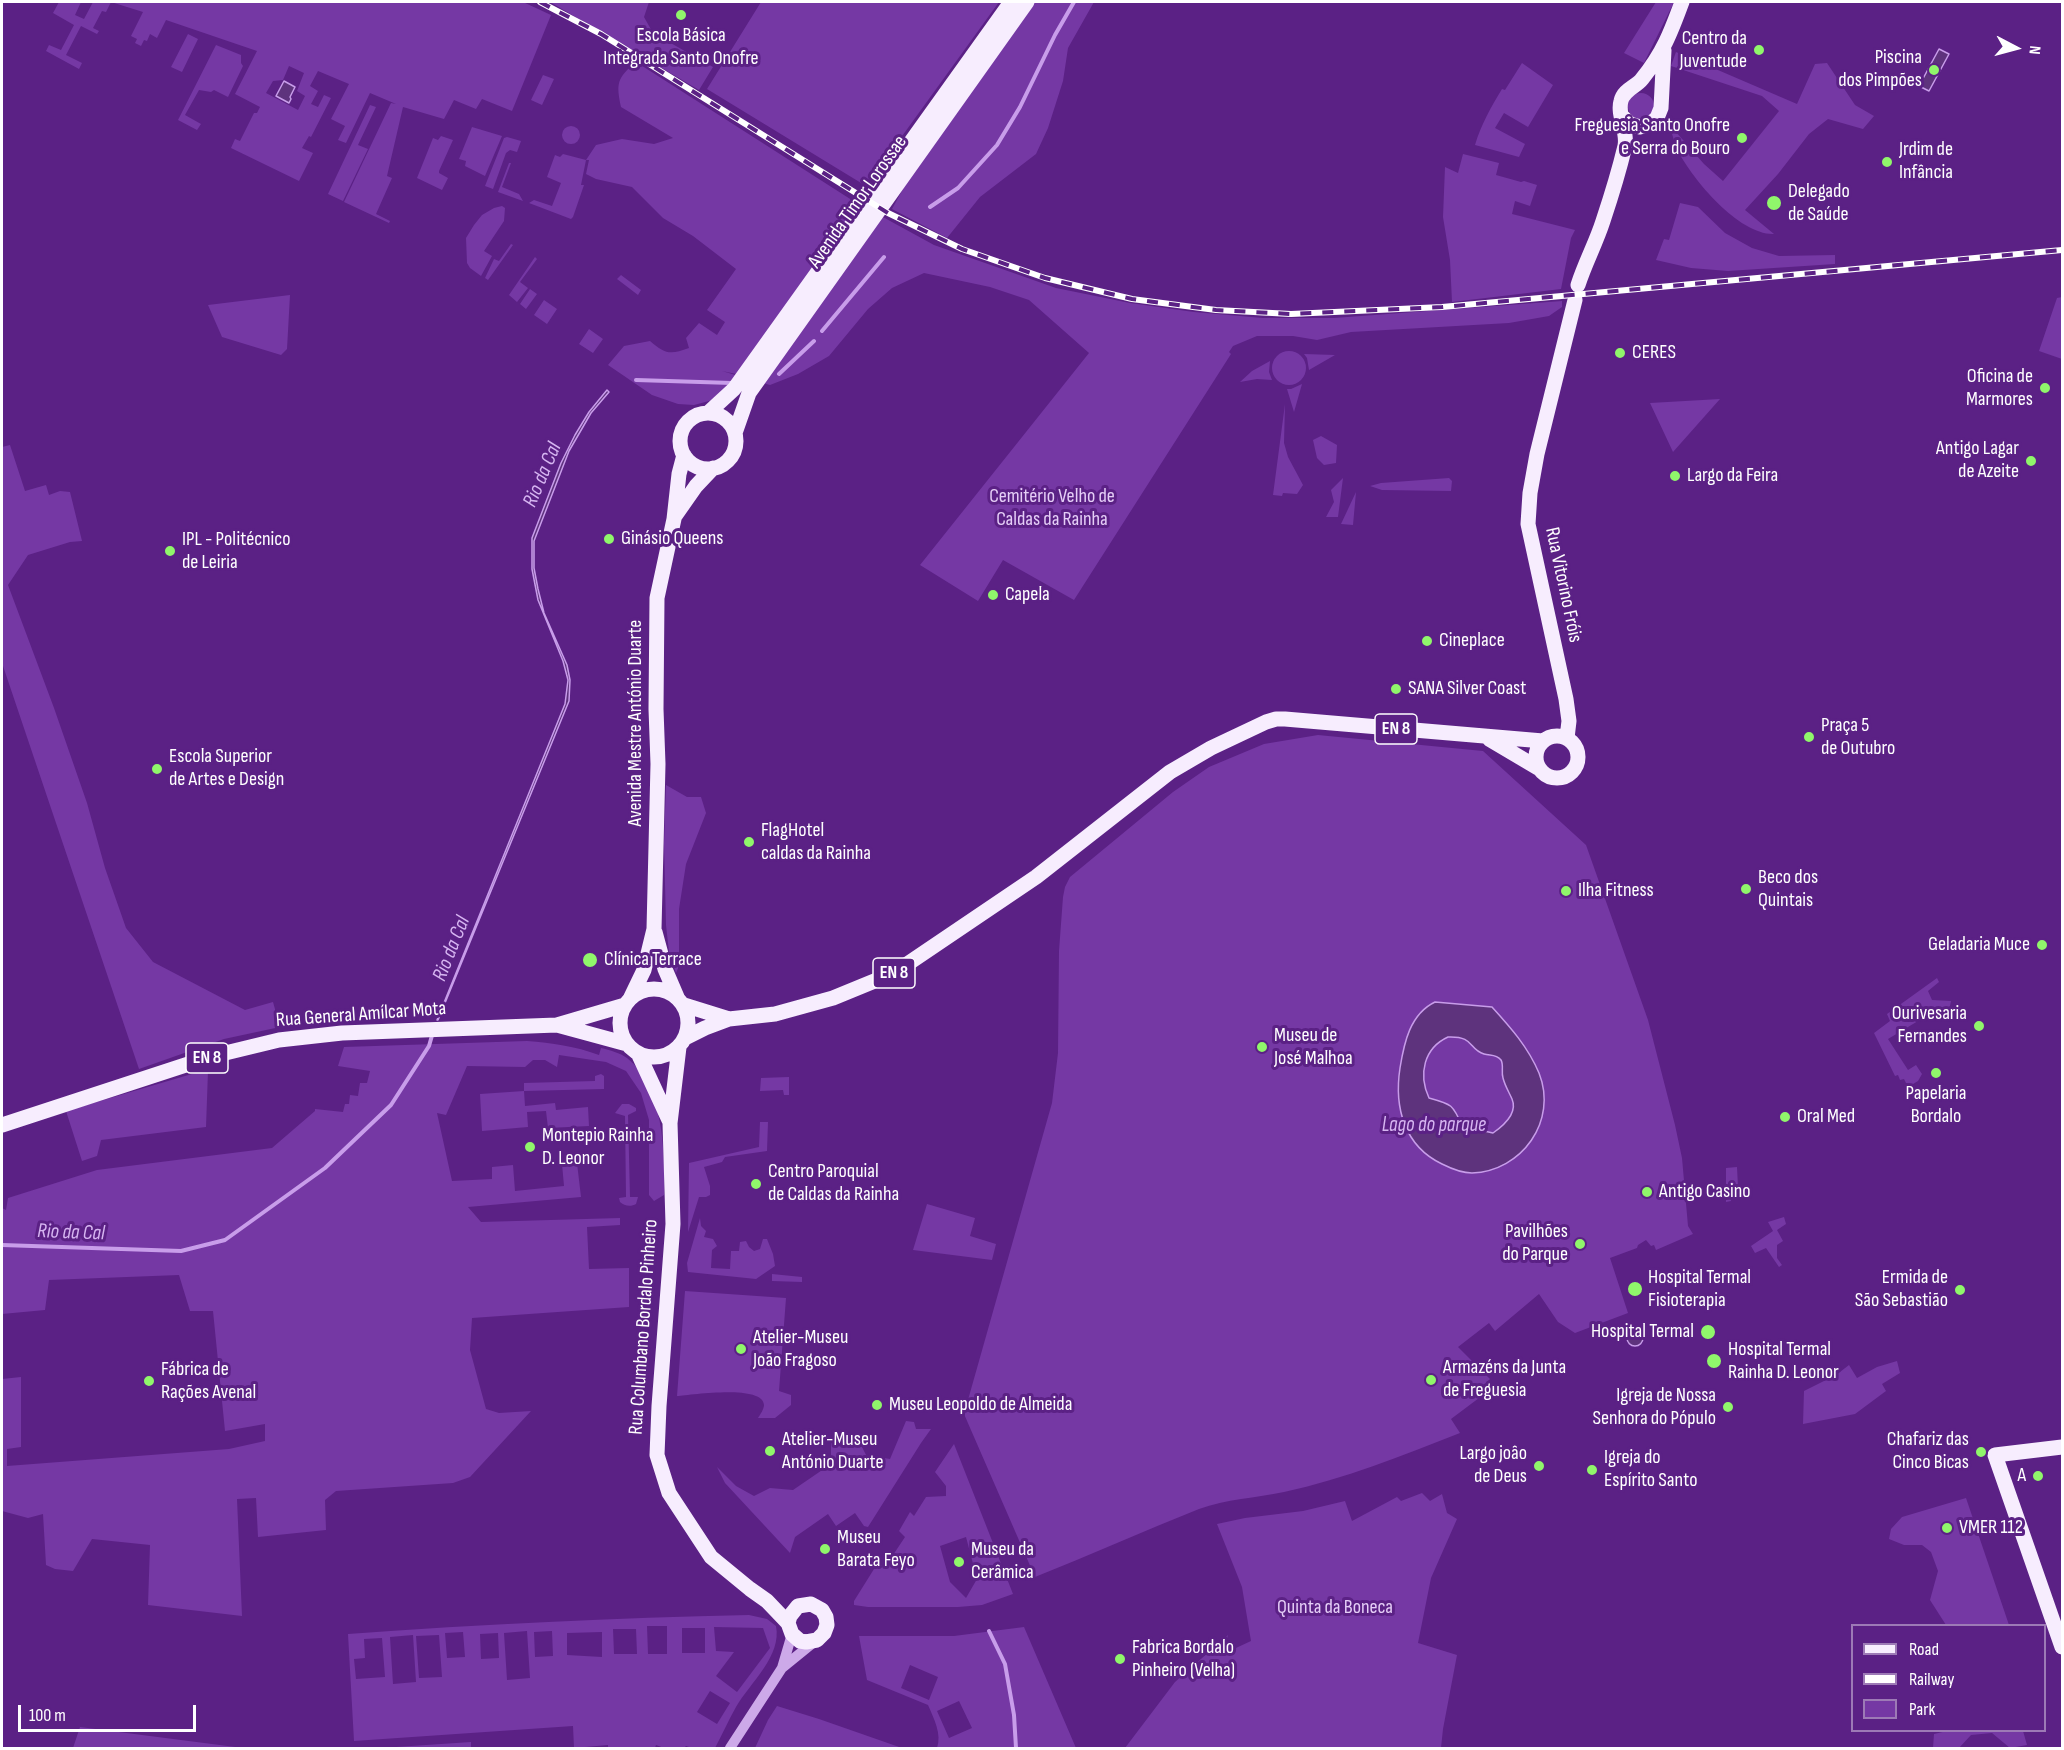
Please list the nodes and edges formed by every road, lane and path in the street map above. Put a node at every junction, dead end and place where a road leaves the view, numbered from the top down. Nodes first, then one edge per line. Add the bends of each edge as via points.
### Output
1 (1011, 2) edge
2 (1027, 2) edge
3 (1682, 2) edge
4 (1665, 47) junction
5 (1636, 86) junction
6 (1661, 100) junction
7 (1622, 116) junction
8 (1640, 127) junction
9 (1626, 143) junction
10 (709, 412) junction
11 (735, 433) junction
12 (684, 455) junction
13 (713, 468) junction
14 (674, 519) junction
15 (1306, 722) junction
16 (1250, 732) junction
17 (1485, 736) junction
18 (1567, 738) junction
19 (1543, 741) junction
20 (1538, 768) junction
21 (654, 929) junction
22 (628, 1001) junction
23 (681, 1001) junction
24 (729, 1019) junction
25 (557, 1025) junction
26 (682, 1043) junction
27 (633, 1049) junction
28 (670, 1123) junction
29 (2, 1125) edge
30 (2062, 1447) edge
31 (767, 1601) junction
32 (798, 1606) junction
33 (790, 1628) junction
34 (817, 1640) junction
35 (2062, 1647) edge
36 (782, 1668) junction
37 (730, 1749) edge

1 - 10 main road, Avenida Timor Lorossae via 733,391
2 - 11 main road, Avenida Timor Lorossae via 748,393
3 - 4 main road, Rua Vitorino Fróis
4 - 5 main road, Rua Vitorino Fróis
4 - 6 main road, Rua Vitorino Fróis
5 - 6 main road via 1650,87
5 - 7 main road, Rua Vitorino Fróis via 1621,99
6 - 8 main road, Rua Vitorino Fróis via 1658,118
7 - 8 main road
7 - 9 main road, Rua Vitorino Fróis
8 - 9 main road, Rua Vitorino Fróis
9 - 18 main road, Rua Vitorino Fróis via 1603,223 1576,292 1530,493 1528,524 1566,699
10 - 11 main road via 725,418
10 - 12 main road via 686,424 680,440
11 - 13 main road via 731,457
12 - 13 main road via 697,466
12 - 14 main road, Avenida Mestre António Duarte
13 - 14 main road
14 - 21 main road, Avenida Mestre António Duarte via 657,598
15 - 16 main road, EN 8
15 - 16 main road, EN 8 via 1276,719
15 - 17 main road, EN 8
16 - 24 main road, EN 8 via 1211,748 1170,772 1036,877 884,978 789,1011
17 - 19 main road, EN 8
17 - 20 main road, EN 8
18 - 19 main road, EN 8 via 1554,736
18 - 20 main road, EN 8 via 1578,755 1573,772 1557,779
19 - 20 main road via 1536,753
21 - 22 main road via 644,970
21 - 23 main road via 665,969
22 - 23 main road via 649,988 669,991
22 - 25 main road
22 - 27 main road via 620,1024
23 - 24 main road
23 - 26 main road via 689,1022
24 - 26 main road
25 - 27 main road
25 - 29 main road, Rua General Amílcar Mota / EN 8 via 279,1040 241,1048
26 - 27 main road via 660,1057 649,1057
26 - 28 main road
27 - 28 main road via 652,1080
28 - 31 main road, Rua Columbano Bordalo Pinheiro via 673,1224 657,1455 669,1493 711,1557
30 - 35 main road via 1995,1455
31 - 32 main road
31 - 33 main road, Rua Columbano Bordalo Pinheiro
32 - 33 main road via 790,1616
32 - 34 main road via 811,1604 825,1613 826,1630
33 - 34 main road via 800,1641
33 - 36 street
34 - 36 street
36 - 37 street

